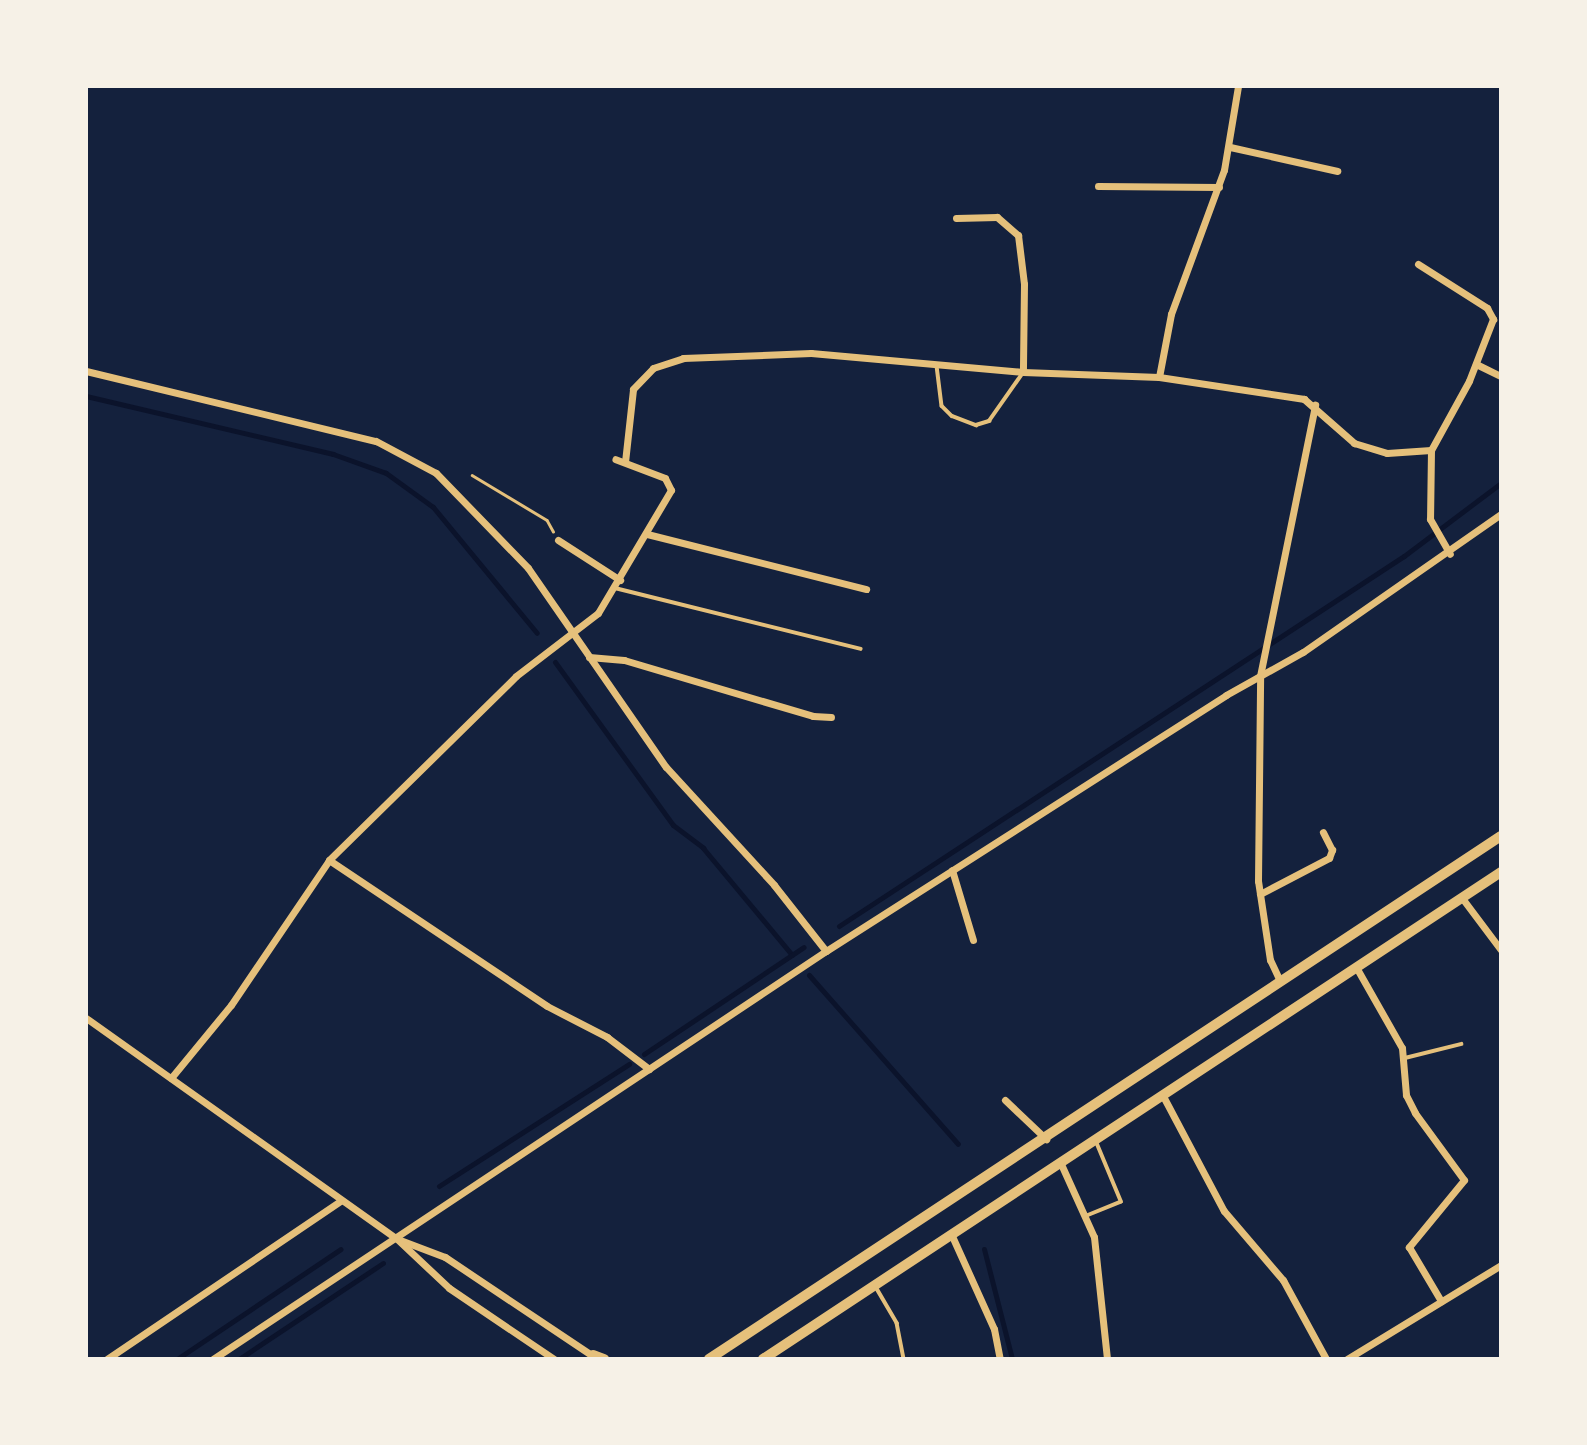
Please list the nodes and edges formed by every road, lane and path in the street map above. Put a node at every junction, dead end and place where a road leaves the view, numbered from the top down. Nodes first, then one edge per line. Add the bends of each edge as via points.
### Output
1 (1238, 86) edge
2 (1230, 147) junction
3 (1337, 171) dead end
4 (1098, 186) dead end
5 (1219, 187) junction
6 (956, 218) dead end
7 (1418, 264) dead end
8 (937, 364) junction
9 (1476, 364) junction
10 (86, 370) edge
11 (1023, 372) junction
12 (1501, 376) edge
13 (1160, 377) junction
14 (1315, 405) junction
15 (1432, 450) junction
16 (615, 459) dead end
17 (625, 462) junction
18 (472, 475) dead end
19 (1501, 514) edge
20 (647, 534) junction
21 (558, 540) joint
22 (1450, 554) junction
23 (620, 580) junction
24 (615, 588) junction
25 (866, 589) dead end
26 (574, 635) junction
27 (862, 649) dead end
28 (589, 657) junction
29 (1260, 676) junction
30 (831, 717) dead end
31 (1323, 832) dead end
32 (1501, 836) edge
33 (329, 860) junction
34 (952, 870) junction
35 (1501, 872) edge
36 (1260, 894) junction
37 (1462, 898) junction
38 (973, 940) dead end
39 (1501, 950) edge
40 (826, 951) junction
41 (1356, 967) junction
42 (1280, 981) junction
43 (86, 1018) edge
44 (1461, 1044) dead end
45 (1405, 1058) junction
46 (649, 1069) junction
47 (171, 1078) junction
48 (1163, 1096) junction
49 (1005, 1100) dead end
50 (1046, 1139) junction
51 (1095, 1141) junction
52 (1061, 1164) junction
53 (340, 1201) junction
54 (1088, 1215) junction
55 (952, 1236) junction
56 (396, 1238) junction
57 (1501, 1265) edge
58 (875, 1285) junction
59 (1441, 1301) junction
60 (598, 1358) edge
61 (107, 1359) edge
62 (213, 1359) edge
63 (554, 1359) edge
64 (709, 1359) edge
65 (763, 1359) edge
66 (904, 1359) edge
67 (1000, 1359) edge
68 (1107, 1359) edge
69 (1326, 1359) edge
70 (1347, 1359) edge

1 - 2 street
2 - 3 street
2 - 5 street
4 - 5 street
5 - 13 street via 1171,314
6 - 11 street via 998,218 1018,236 1024,284
7 - 9 street via 1492,314
8 - 11 street
8 - 11 lane via 942,406 952,416 976,425 989,421
8 - 17 street via 811,353 682,358 653,368 633,388
9 - 12 street
9 - 15 street
10 - 26 street via 376,441 418,460 466,499 528,568
11 - 13 street
13 - 14 street via 1291,396
14 - 15 street via 1354,443 1387,453
14 - 29 street
15 - 22 street via 1430,519
16 - 17 street
17 - 20 street via 670,483 670,496
18 - 21 path via 547,520
19 - 22 street
20 - 23 street
20 - 25 street
21 - 23 street
22 - 29 street via 1304,652
23 - 24 street
24 - 26 street
24 - 27 lane
26 - 28 street
26 - 33 street via 516,676
28 - 30 street via 624,660 813,716
28 - 40 street via 674,777 774,885
29 - 34 street
29 - 36 street via 1256,824
31 - 36 street via 1332,850 1329,858
32 - 42 highway
33 - 46 street via 547,1006 607,1037
33 - 47 street via 232,1005
34 - 38 street
34 - 40 street
35 - 37 highway
36 - 42 street via 1270,960
37 - 39 street
37 - 41 highway
40 - 46 street
41 - 45 street
41 - 48 highway
42 - 50 highway
43 - 47 street
44 - 45 lane
45 - 59 street via 1406,1096 1464,1180 1409,1247
46 - 56 street
47 - 53 street
48 - 51 highway
48 - 69 street via 1224,1211 1283,1280
49 - 50 street
50 - 64 highway
51 - 52 highway
51 - 54 lane via 1121,1202
52 - 54 street
52 - 55 highway
53 - 56 street
53 - 61 street
54 - 68 street
55 - 58 highway
55 - 67 street via 994,1329
56 - 60 street via 445,1257
56 - 62 street
56 - 63 street via 449,1288
57 - 59 street
58 - 65 highway
58 - 66 lane via 897,1322
59 - 70 street

